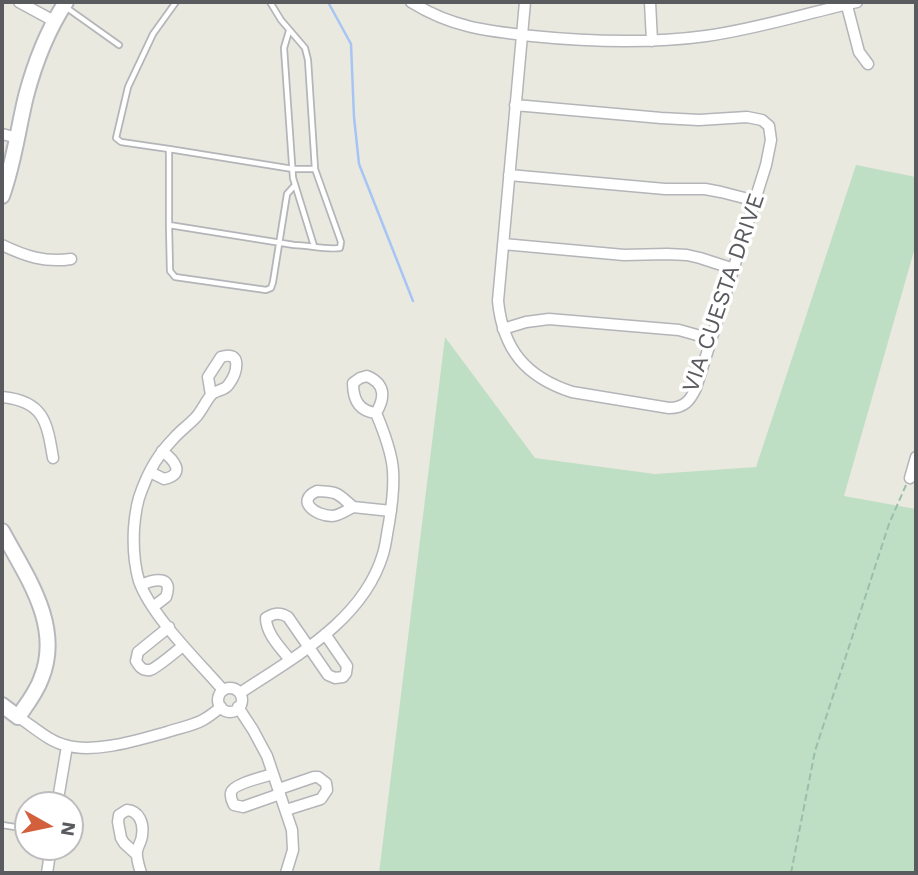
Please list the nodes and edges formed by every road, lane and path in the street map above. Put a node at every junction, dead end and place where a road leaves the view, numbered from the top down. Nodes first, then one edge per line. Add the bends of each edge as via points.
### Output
1 (19, 2) edge
2 (176, 2) edge
3 (270, 2) edge
4 (411, 2) edge
5 (524, 2) edge
6 (650, 2) edge
7 (850, 3) edge
8 (65, 4) edge
9 (54, 21) junction
10 (290, 30) junction
11 (522, 34) junction
12 (652, 41) junction
13 (119, 45) dead end
14 (868, 64) dead end
15 (515, 105) junction
16 (2, 134) edge
17 (18, 138) junction
18 (169, 149) junction
19 (292, 169) junction
20 (315, 169) junction
21 (509, 175) junction
22 (295, 185) junction
23 (2, 196) edge
24 (756, 201) junction
25 (169, 225) junction
26 (279, 243) junction
27 (503, 244) junction
28 (2, 245) edge
29 (314, 246) junction
30 (71, 258) dead end
31 (734, 269) junction
32 (503, 330) junction
33 (711, 339) junction
34 (211, 395) dead end
35 (2, 397) edge
36 (376, 413) dead end
37 (162, 451) junction
38 (916, 457) edge
39 (53, 458) dead end
40 (150, 472) junction
41 (910, 478) joint
42 (353, 507) dead end
43 (391, 511) junction
44 (2, 531) edge
45 (141, 585) junction
46 (153, 607) junction
47 (169, 627) junction
48 (325, 634) junction
49 (183, 646) junction
50 (308, 646) junction
51 (290, 660) junction
52 (223, 690) junction
53 (240, 693) junction
54 (2, 705) edge
55 (220, 706) junction
56 (238, 708) junction
57 (19, 717) junction
58 (67, 746) junction
59 (273, 774) junction
60 (59, 791) edge
61 (280, 792) junction
62 (286, 810) junction
63 (136, 854) junction
64 (141, 873) edge
65 (286, 873) edge
66 (791, 873) edge

1 - 9 street
2 - 18 lane via 152,34 128,87 116,138
3 - 10 lane
4 - 11 street via 468,27
5 - 11 street, VIA CUESTA DRIVE
6 - 12 street
7 - 12 street via 729,32
7 - 14 street via 859,51
8 - 9 street
8 - 13 lane
9 - 17 street via 31,79
10 - 19 lane via 284,48
10 - 20 lane via 305,48 308,60
11 - 12 street via 605,42
11 - 15 street, VIA CUESTA DRIVE
15 - 21 street, VIA CUESTA DRIVE
15 - 24 street, VIA CUESTA DRIVE via 661,118 762,120 769,126 771,140
16 - 17 street
17 - 23 street
18 - 19 lane
18 - 25 lane
19 - 20 lane
19 - 22 lane
20 - 29 lane via 341,242 335,249
21 - 24 street via 705,189
21 - 27 street, VIA CUESTA DRIVE
22 - 26 lane via 287,194
22 - 29 lane
24 - 31 street, VIA CUESTA DRIVE
25 - 26 lane
25 - 26 lane via 170,271 175,277 266,290 271,288
26 - 29 lane
27 - 31 street via 687,256
27 - 32 street, VIA CUESTA DRIVE via 498,301
28 - 30 street via 39,260
31 - 33 street, VIA CUESTA DRIVE
32 - 33 street via 549,319 679,330
32 - 33 street, VIA CUESTA DRIVE via 523,364 557,387 669,408 682,406 693,396
34 - 37 street
35 - 39 street via 24,401 42,416
36 - 43 street via 394,467
37 - 40 street
37 - 40 street via 174,460 176,471 164,479
38 - 41 street
40 - 45 street via 135,520 134,553
41 - 66 path via 889,524 815,751
42 - 43 street
43 - 48 street via 383,554 361,600
44 - 57 street via 40,602 48,631 44,671
45 - 46 street
45 - 46 street via 156,579 166,584 166,597
46 - 47 street
47 - 49 street
47 - 49 street via 138,652 138,666 151,669
48 - 50 street
48 - 50 street via 348,666 343,677 328,675
49 - 52 street
50 - 51 street
50 - 51 street via 283,613 266,618 268,631
51 - 53 street
52 - 53 street via 233,688
52 - 55 street
53 - 56 street
54 - 57 street
55 - 56 street via 227,711
55 - 58 street via 192,724 134,741
56 - 59 street
57 - 58 street
58 - 60 street
59 - 61 street
59 - 61 street via 236,786 231,798 243,807
61 - 62 street
61 - 62 street via 314,777 326,783 321,799
62 - 65 street via 293,838
63 - 63 street via 143,831 139,816 134,810 123,811 118,822 124,843
63 - 64 street

